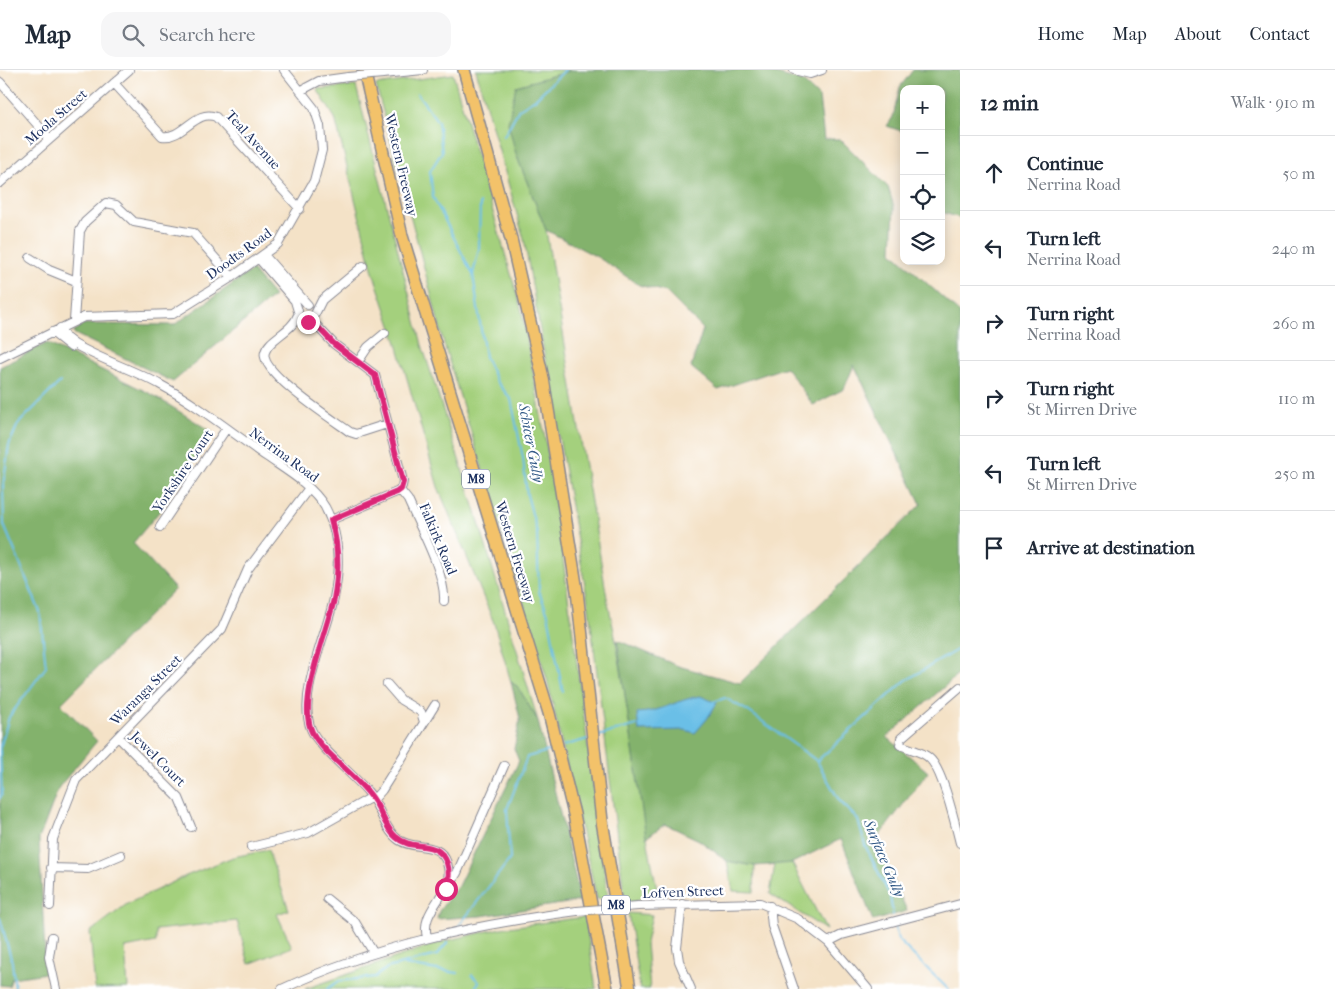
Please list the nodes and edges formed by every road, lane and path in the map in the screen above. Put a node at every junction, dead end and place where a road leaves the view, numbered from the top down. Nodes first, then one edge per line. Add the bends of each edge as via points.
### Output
1 (129, 70) edge
2 (284, 70) edge
3 (364, 70) edge
4 (423, 70) edge
5 (464, 70) edge
6 (794, 70) edge
7 (822, 70) edge
8 (0, 82) edge
9 (114, 83) junction
10 (302, 90) junction
11 (50, 139) junction
12 (0, 183) edge
13 (114, 194) dead end
14 (111, 202) junction
15 (300, 209) junction
16 (262, 257) junction
17 (30, 258) dead end
18 (363, 266) dead end
19 (232, 277) junction
20 (76, 281) junction
21 (322, 300) junction
22 (308, 305) junction
23 (298, 313) junction
24 (315, 315) junction
25 (74, 320) junction
26 (307, 322) junction
27 (60, 328) junction
28 (289, 329) junction
29 (52, 332) junction
30 (385, 333) dead end
31 (324, 334) junction
32 (99, 357) junction
33 (0, 358) edge
34 (358, 362) junction
35 (387, 424) junction
36 (226, 429) junction
37 (310, 489) junction
38 (400, 490) junction
39 (331, 520) junction
40 (160, 527) dead end
41 (444, 600) dead end
42 (387, 684) dead end
43 (960, 687) edge
44 (435, 705) dead end
45 (424, 722) junction
46 (118, 737) junction
47 (504, 766) dead end
48 (373, 798) junction
49 (191, 827) dead end
50 (960, 843) edge
51 (251, 847) dead end
52 (121, 855) dead end
53 (51, 868) junction
54 (449, 880) junction
55 (327, 899) dead end
56 (682, 904) junction
57 (960, 904) edge
58 (50, 906) dead end
59 (770, 906) junction
60 (52, 937) dead end
61 (427, 938) junction
62 (828, 942) junction
63 (373, 952) junction
64 (56, 989) edge
65 (282, 989) edge
66 (607, 989) edge
67 (630, 989) edge
68 (691, 989) edge
69 (794, 989) edge
70 (868, 989) edge

1 - 9 street, Moola Street
2 - 10 street, Doodts Road
3 - 66 highway, Western Freeway / M8 via 402,236 549,713 574,814
4 - 10 street, bridge via 320,80
5 - 67 highway, M8 via 511,239 543,378 577,591 602,821
6 - 7 street via 811,74
8 - 11 street
9 - 11 street, Moola Street
9 - 15 street, Teal Avenue via 163,136 172,135 211,111
10 - 15 street, Doodts Road via 317,114 322,144 318,172
11 - 12 street, Moola Street
13 - 14 street
14 - 19 street via 134,222 186,229 200,239
14 - 20 street via 103,204 81,228
15 - 16 street, Doodts Road via 280,242
16 - 19 street, Doodts Road
16 - 22 street
16 - 23 street via 294,299
17 - 20 street
18 - 21 street
19 - 25 street, Doodts Road via 173,314 92,316
20 - 25 street
21 - 22 street
21 - 24 street
22 - 23 street via 302,306
22 - 24 street
23 - 26 street via 301,320
23 - 28 street
24 - 26 street
24 - 31 street
25 - 27 street, Doodts Road
26 - 28 street
26 - 31 street via 316,325
27 - 29 street, Doodts Road
27 - 32 street, Nerrina Road via 70,342
28 - 35 street via 268,346 264,355 268,364 294,392 350,432 356,434
29 - 32 street, Nerrina Road via 68,346
29 - 33 street, Doodts Road
30 - 34 street via 368,347
31 - 34 street
32 - 36 street, Nerrina Road via 158,383
34 - 35 street via 371,370 377,379
35 - 38 street via 403,481
36 - 37 street, Nerrina Road
36 - 40 street, Yorkshire Court
37 - 39 street, Nerrina Road via 324,505
37 - 46 street, Waranga Street via 248,569 222,629
38 - 39 street
38 - 41 street, Falkirk Road via 408,500 445,588
39 - 48 street, Nerrina Road via 337,547 336,582 310,689 309,720 316,737
42 - 45 street via 401,700 421,712
43 - 50 street via 901,738 900,745 934,763
44 - 45 street
45 - 48 street via 382,790
46 - 49 street, Jewel Court via 178,798
46 - 53 street, Waranga Street via 76,780 53,836
47 - 54 street via 457,873
48 - 51 street via 308,833
48 - 54 street, Nerrina Road via 396,838 442,853 448,866
52 - 53 street via 89,868
53 - 58 street, Waranga Street
54 - 61 street via 428,916
55 - 63 street via 355,922
56 - 59 street, Lofven Street via 750,902
56 - 61 street, Lofven Street, bridge via 577,911 488,924
56 - 68 street via 677,948
57 - 62 street via 842,935
59 - 62 street, Lofven Street via 804,922
59 - 69 street via 772,926
60 - 64 street via 49,957
61 - 63 street, Lofven Street
62 - 70 street, Lofven Street
63 - 65 street, Lofven Street

